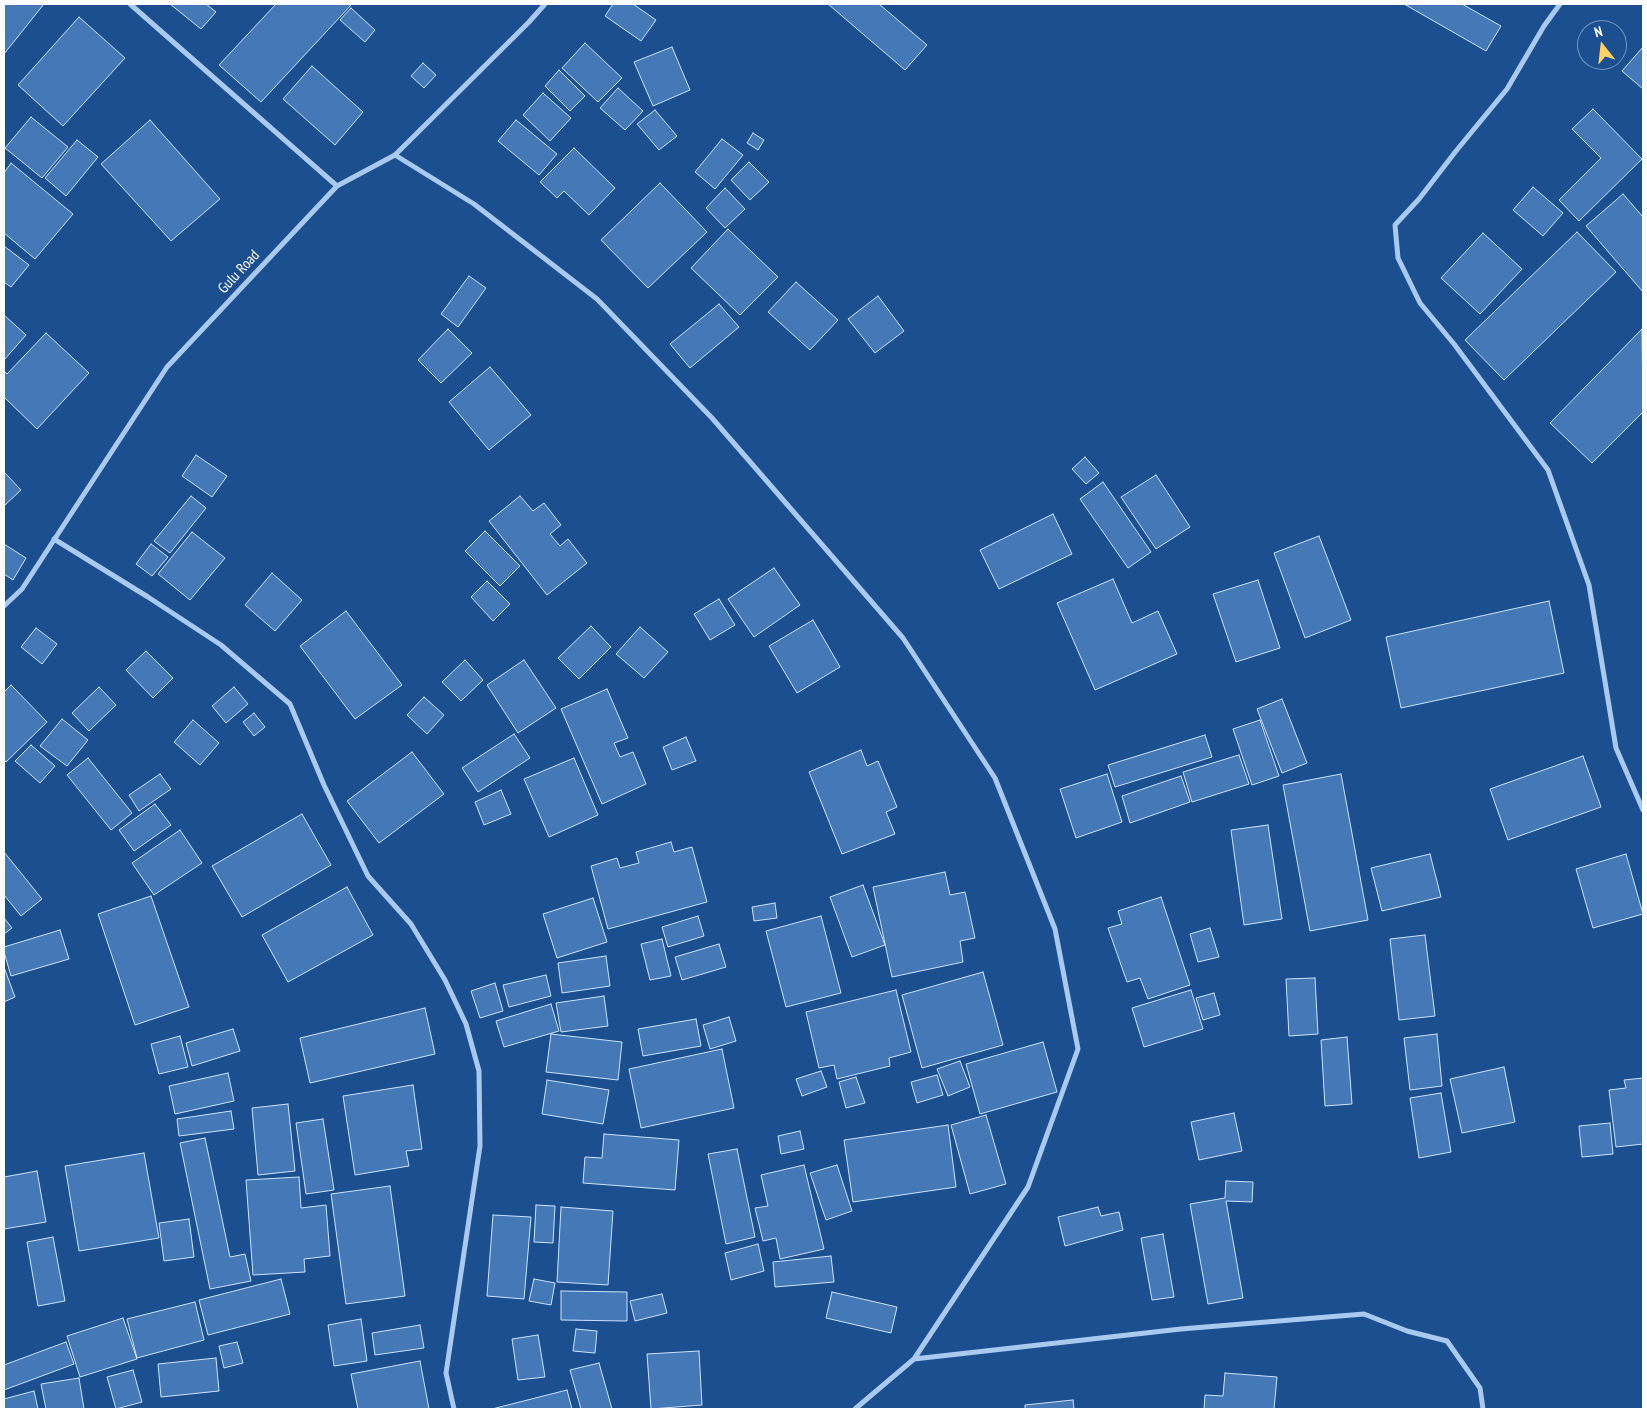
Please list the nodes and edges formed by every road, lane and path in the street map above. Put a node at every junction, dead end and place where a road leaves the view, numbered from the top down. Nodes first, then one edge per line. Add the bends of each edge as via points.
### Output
1 (130, 4) edge
2 (545, 4) edge
3 (1560, 4) edge
4 (395, 155) junction
5 (337, 186) junction
6 (54, 539) junction
7 (4, 606) edge
8 (1643, 810) edge
9 (914, 1359) junction
10 (454, 1409) edge
11 (855, 1409) edge
12 (1483, 1409) edge

1 - 5 street
2 - 4 street, Gulu Road
3 - 8 street via 1508,89 1395,225 1398,258 1420,303 1548,470 1589,585 1616,748
4 - 5 street, Gulu Road
4 - 9 street via 474,204 590,293 712,418 902,638 995,778 1055,929 1078,1049 1028,1186
5 - 6 street, Gulu Road via 167,367
6 - 7 street, Gulu Road via 22,589
6 - 10 street via 221,645 290,704 368,876 411,924 445,980 466,1024 480,1070 480,1146 446,1373
9 - 11 street
9 - 12 street via 1182,1329 1364,1314 1408,1331 1447,1341 1480,1388

